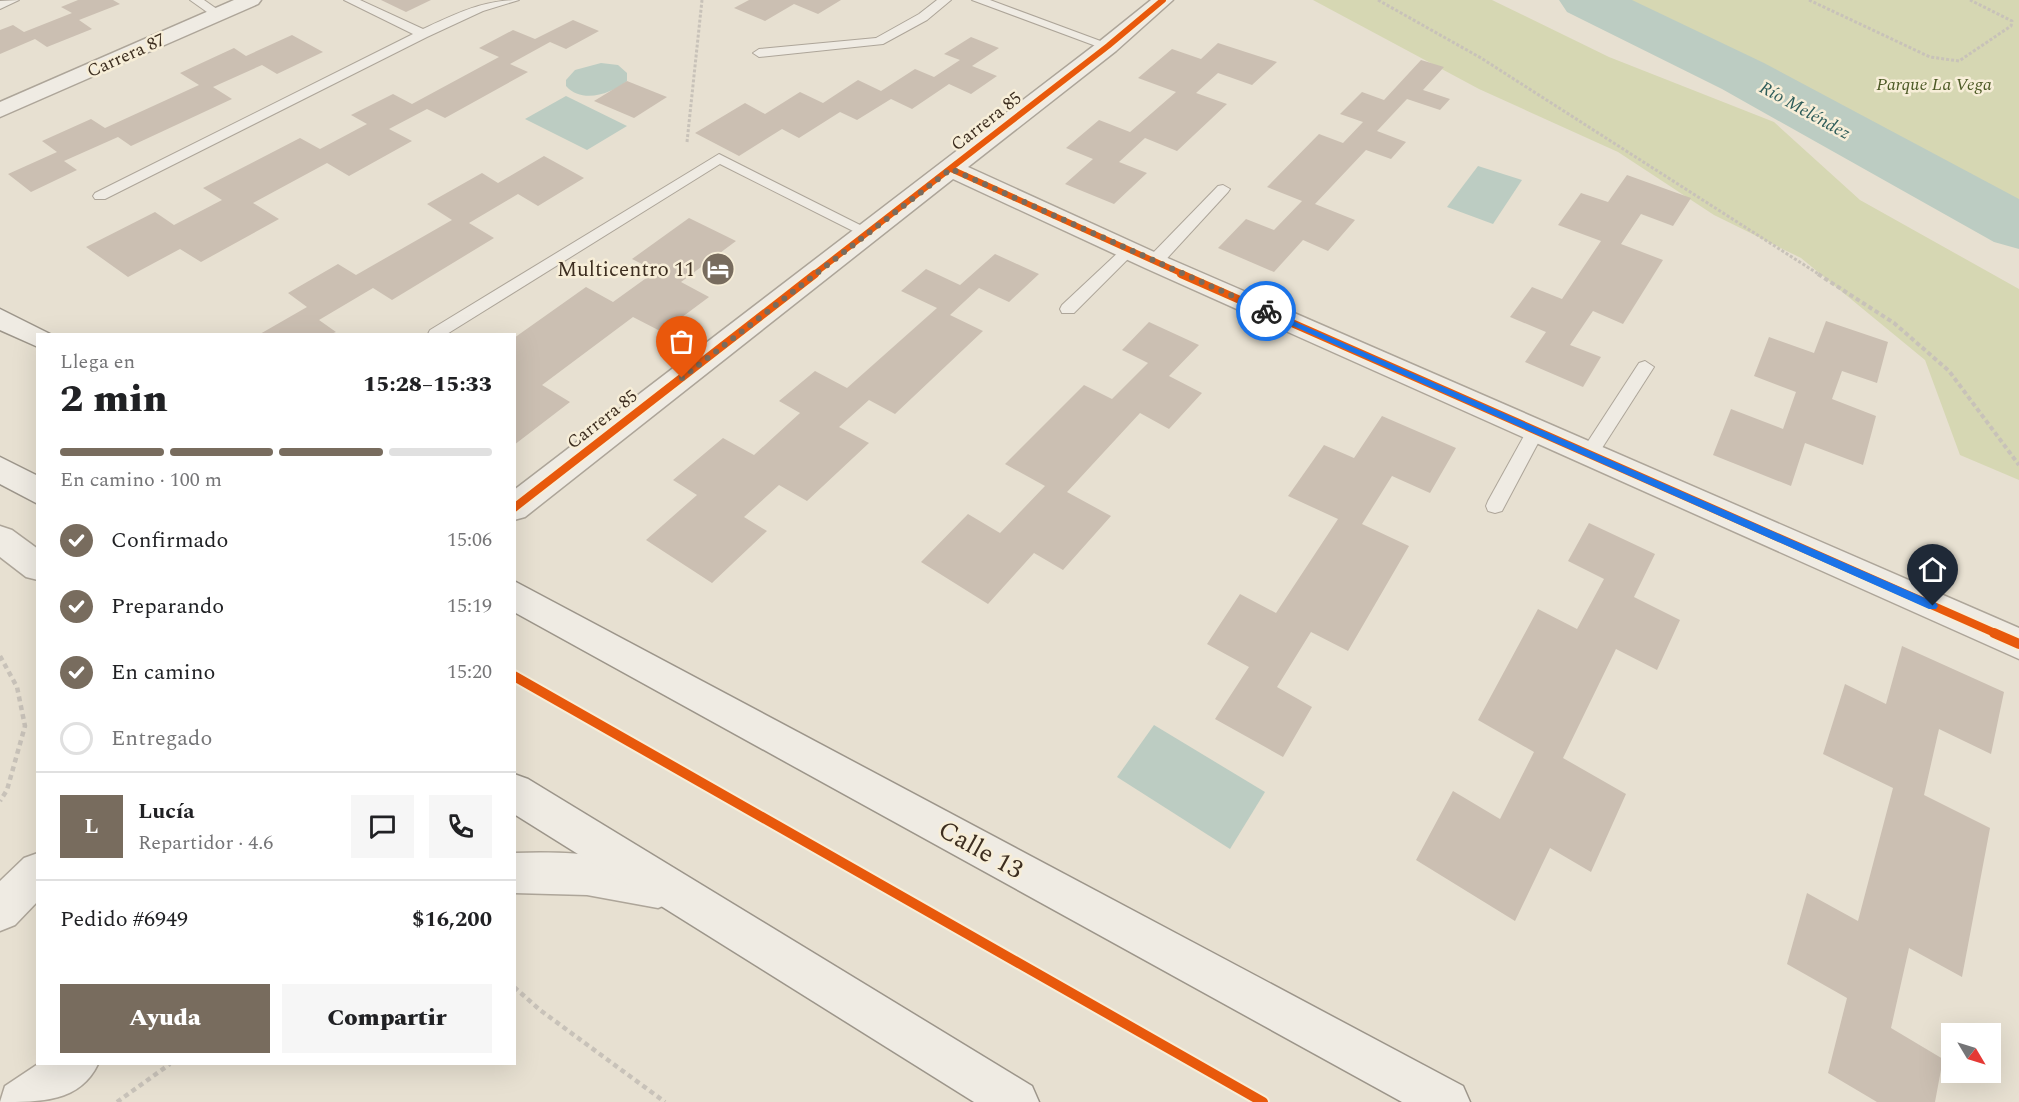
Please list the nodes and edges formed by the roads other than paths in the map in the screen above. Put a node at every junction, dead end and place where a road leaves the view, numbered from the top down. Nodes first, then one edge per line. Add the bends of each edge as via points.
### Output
1 (13, 0) edge
2 (196, 0) edge
3 (251, 0) edge
4 (350, 0) edge
5 (513, 0) edge
6 (945, 0) edge
7 (978, 0) edge
8 (1163, 0) edge
9 (0, 5) edge
10 (218, 14) junction
11 (423, 34) junction
12 (1108, 46) junction
13 (759, 53) dead end
14 (0, 110) edge
15 (951, 169) junction
16 (1223, 189) dead end
17 (100, 196) dead end
18 (868, 233) junction
19 (1142, 256) junction
20 (1068, 309) dead end
21 (0, 318) edge
22 (438, 333) edge
23 (36, 337) edge
24 (1645, 367) dead end
25 (1536, 430) junction
26 (1589, 454) junction
27 (0, 469) edge
28 (36, 491) edge
29 (516, 506) edge
30 (1495, 506) dead end
31 (0, 539) edge
32 (36, 566) edge
33 (516, 596) edge
34 (2019, 644) edge
35 (516, 793) edge
36 (516, 873) edge
37 (36, 874) edge
38 (672, 891) junction
39 (0, 910) edge
40 (75, 1065) edge
41 (21, 1102) edge
42 (1016, 1102) edge
43 (1448, 1102) edge

1 - 9 lane
2 - 10 lane
3 - 10 street, Carrera 87
4 - 11 lane
5 - 11 lane via 479,8
6 - 13 lane via 879,41
7 - 12 lane
8 - 12 street, Carrera 85
10 - 14 street, Carrera 87
11 - 17 lane
12 - 15 street, Carrera 85
15 - 18 street, Carrera 85
15 - 19 street
16 - 19 lane
18 - 22 lane via 719,158
18 - 29 street, Carrera 85
19 - 20 lane
19 - 25 street
21 - 23 street
24 - 26 lane
25 - 26 street
25 - 30 lane
26 - 34 street
27 - 28 street
31 - 32 street
33 - 43 street, Calle 13
35 - 38 street
36 - 38 street via 553,871 614,877
37 - 39 street
38 - 42 street
40 - 41 street

